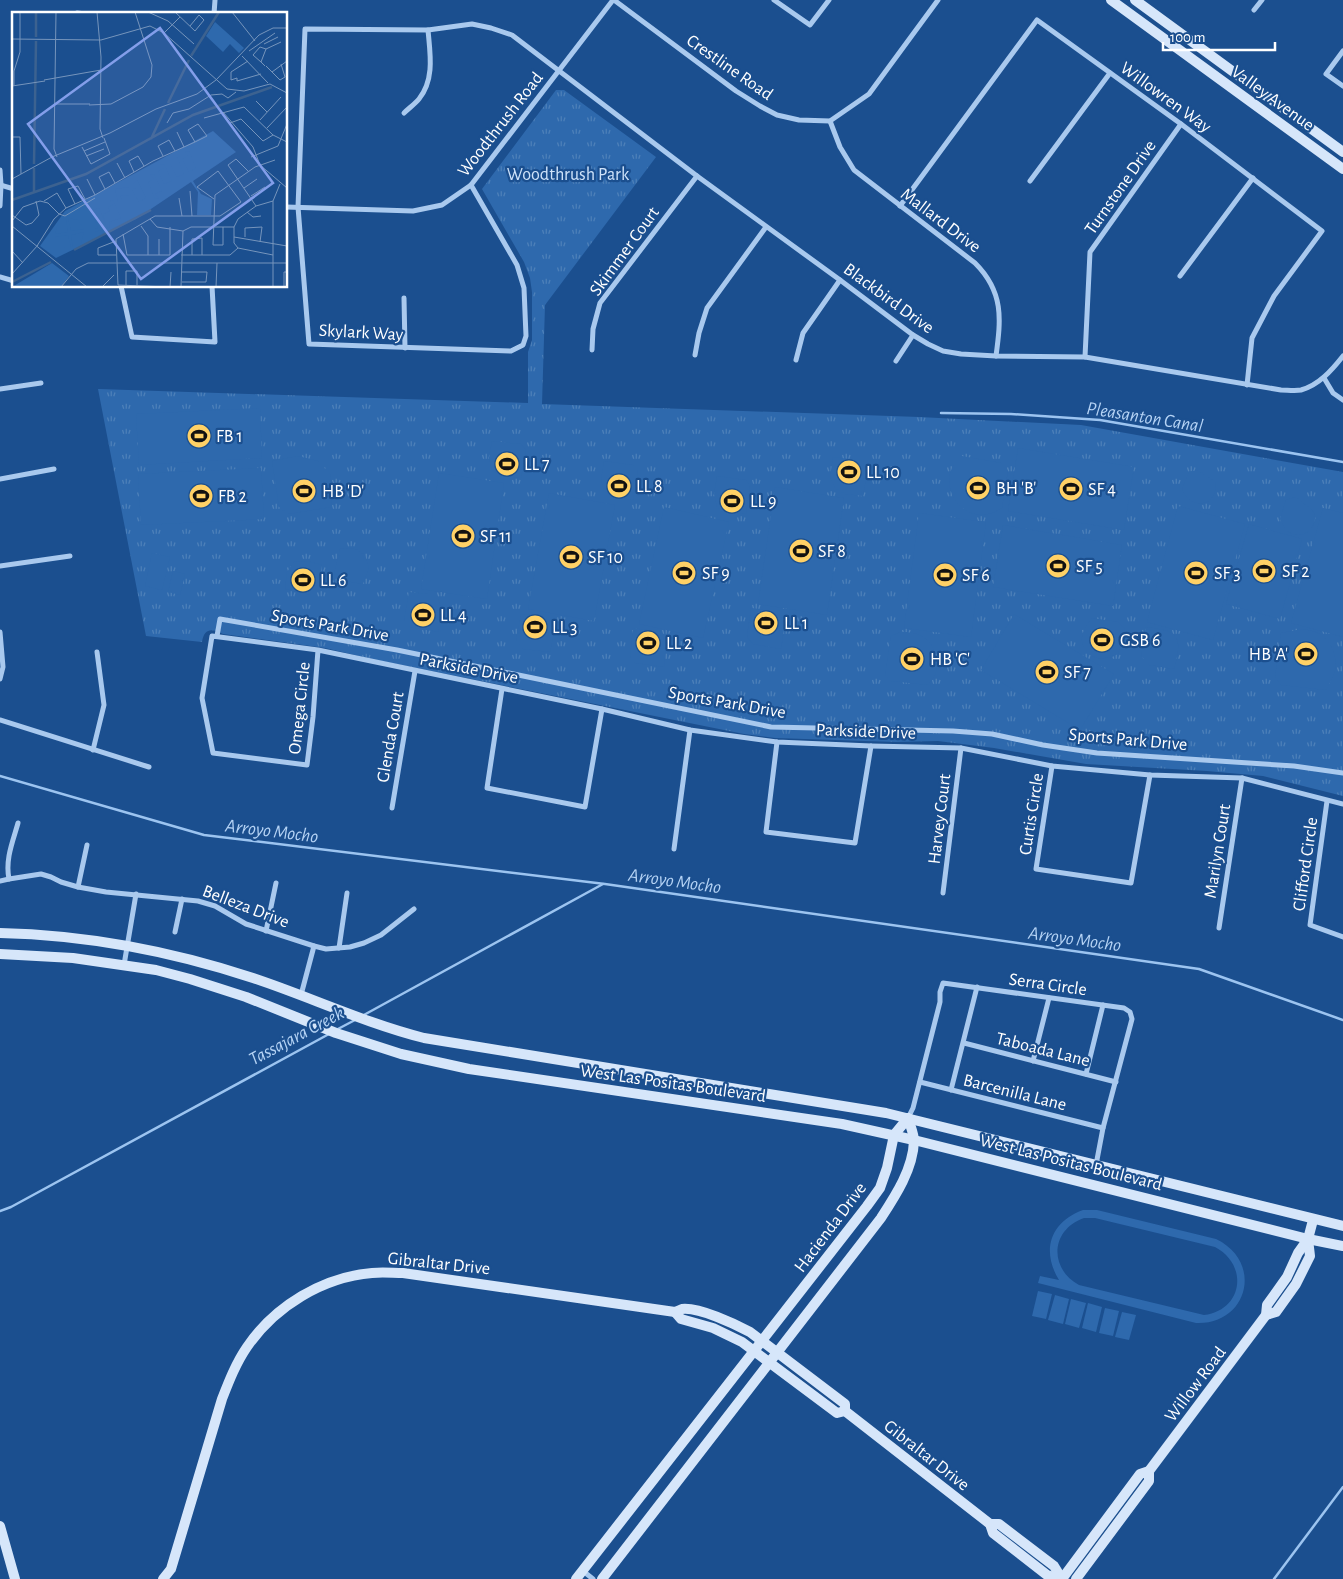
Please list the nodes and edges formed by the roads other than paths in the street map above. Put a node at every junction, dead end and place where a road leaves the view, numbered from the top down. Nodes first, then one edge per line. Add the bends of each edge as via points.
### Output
1 (614, 0) edge
2 (774, 0) edge
3 (829, 0) edge
4 (938, 0) edge
5 (1111, 0) edge
6 (1135, 0) edge
7 (1262, 0) edge
8 (1254, 10) dead end
9 (305, 29) joint
10 (428, 30) junction
11 (1343, 51) edge
12 (559, 71) junction
13 (1110, 74) junction
14 (1343, 86) edge
15 (404, 113) dead end
16 (830, 121) junction
17 (1181, 124) junction
18 (1343, 152) edge
19 (1343, 168) edge
20 (0, 170) edge
21 (697, 176) junction
22 (1254, 178) junction
23 (1030, 180) dead end
24 (1, 185) edge
25 (471, 185) junction
26 (0, 206) edge
27 (900, 206) junction
28 (288, 207) edge
29 (298, 207) junction
30 (766, 227) junction
31 (1180, 276) dead end
32 (840, 280) junction
33 (121, 288) edge
34 (212, 288) edge
35 (404, 298) dead end
36 (913, 335) junction
37 (405, 348) junction
38 (592, 350) dead end
39 (695, 355) dead end
40 (996, 356) junction
41 (1343, 356) edge
42 (1085, 357) junction
43 (796, 360) dead end
44 (896, 361) dead end
45 (1324, 378) junction
46 (41, 383) dead end
47 (1247, 385) junction
48 (0, 389) edge
49 (1343, 400) edge
50 (54, 469) dead end
51 (0, 479) edge
52 (70, 556) dead end
53 (0, 566) edge
54 (0, 632) edge
55 (215, 636) junction
56 (318, 650) junction
57 (97, 652) dead end
58 (415, 671) junction
59 (0, 679) edge
60 (502, 689) junction
61 (602, 708) junction
62 (0, 720) edge
63 (690, 730) junction
64 (777, 742) junction
65 (871, 746) junction
66 (961, 748) junction
67 (93, 750) junction
68 (149, 766) dead end
69 (1052, 766) junction
70 (1343, 773) edge
71 (1150, 775) junction
72 (1242, 778) junction
73 (1328, 801) junction
74 (1343, 804) edge
75 (392, 808) dead end
76 (18, 823) dead end
77 (88, 845) dead end
78 (674, 849) dead end
79 (9, 878) junction
80 (0, 881) edge
81 (276, 883) dead end
82 (78, 887) junction
83 (347, 892) dead end
84 (943, 893) dead end
85 (136, 894) junction
86 (182, 898) junction
87 (414, 910) dead end
88 (1219, 928) dead end
89 (266, 931) junction
90 (176, 932) dead end
91 (0, 933) edge
92 (1343, 938) edge
93 (128, 946) junction
94 (314, 946) junction
95 (339, 948) junction
96 (0, 954) edge
97 (124, 965) junction
98 (977, 988) junction
99 (301, 996) junction
100 (1049, 998) junction
101 (1103, 1005) junction
102 (964, 1043) junction
103 (1033, 1061) junction
104 (1086, 1074) junction
105 (920, 1082) junction
106 (1116, 1082) junction
107 (951, 1090) junction
108 (908, 1118) junction
109 (1103, 1128) junction
110 (894, 1135) junction
111 (914, 1140) junction
112 (1095, 1166) junction
113 (1313, 1220) junction
114 (1343, 1226) edge
115 (1308, 1240) junction
116 (1343, 1246) edge
117 (675, 1312) junction
118 (762, 1341) junction
119 (755, 1351) junction
120 (777, 1352) junction
121 (770, 1362) junction
122 (845, 1411) junction
123 (1149, 1471) junction
124 (0, 1530) edge
125 (173, 1574) edge
126 (580, 1575) edge
127 (15, 1579) edge
128 (163, 1579) edge
129 (593, 1579) edge
130 (602, 1579) edge
131 (1062, 1579) edge
132 (1076, 1579) edge

1 - 12 street, Woodthrush Road
1 - 16 street, Crestline Road via 760,106 777,115 799,120
2 - 3 street via 810,25
4 - 16 street via 869,94
5 - 19 main road, Valley Avenue
6 - 18 main road, Valley Avenue
7 - 8 street
9 - 10 street, Blackbird Drive
9 - 29 street, Skylark Way
10 - 12 street, Blackbird Drive via 472,24 498,30 512,35
10 - 15 street via 431,65 425,90
11 - 14 street via 1326,74
12 - 21 street, Blackbird Drive
12 - 25 street, Woodthrush Road
13 - 17 street, Willowren Way
13 - 23 street
13 - 27 street, Willowren Way via 1037,20
16 - 27 street, Mallard Drive via 854,170
17 - 22 street, Willowren Way
17 - 42 street, Turnstone Drive via 1090,252
20 - 24 street
21 - 30 street, Blackbird Drive
21 - 38 street, Skimmer Court via 600,303 593,329
22 - 31 street
22 - 47 street, Willowren Way via 1322,231 1274,296 1252,338
24 - 26 street
25 - 29 street, Woodthrush Road via 442,205 412,212
25 - 37 street, Skylark Way via 517,265 524,288 526,336 523,345 511,351
27 - 40 street, Mallard Drive via 986,273 999,308
28 - 29 street, Woodthrush Road
29 - 37 street, Skylark Way via 309,344
30 - 32 street, Blackbird Drive
30 - 39 street via 707,308
32 - 36 street, Blackbird Drive
32 - 43 street via 803,333
33 - 34 street via 132,337 215,342
35 - 37 street
36 - 40 street, Blackbird Drive via 943,351
36 - 44 street
40 - 42 street, Blackbird Drive
41 - 45 street, Blackbird Drive
42 - 47 street, Blackbird Drive
45 - 47 street, Blackbird Drive via 1300,390
45 - 49 street via 1333,393
46 - 48 street
50 - 51 street
52 - 53 street
54 - 59 street via 3,667
55 - 56 street, Parkside Drive
55 - 56 street, Omega Circle via 202,698 213,753 307,765
55 - 70 street, Sports Park Drive via 220,619 397,650 771,727 992,734 1097,753 1285,765
56 - 58 street, Parkside Drive
57 - 67 street via 104,705
58 - 60 street, Parkside Drive
58 - 75 street, Glenda Court
60 - 61 street, Parkside Drive
60 - 61 street via 486,788 585,807
61 - 63 street, Parkside Drive
62 - 67 street
63 - 64 street, Parkside Drive
63 - 78 street
64 - 65 street, Parkside Drive
64 - 65 street via 766,832 856,843
65 - 66 street, Parkside Drive
66 - 69 street, Parkside Drive
66 - 84 street, Harvey Court
67 - 68 street
69 - 71 street, Parkside Drive
69 - 71 street, Curtis Circle via 1036,870 1131,884
71 - 72 street, Parkside Drive
72 - 73 street, Parkside Drive
72 - 88 street, Marilyn Court
73 - 74 street, Parkside Drive
73 - 92 street, Clifford Circle via 1310,925
76 - 79 street via 8,858
77 - 82 street
79 - 80 street, Belleza Drive
79 - 82 street, Belleza Drive via 41,874
81 - 89 street
82 - 85 street, Belleza Drive
83 - 95 street
85 - 86 street, Belleza Drive
85 - 93 street
86 - 89 street, Belleza Drive via 214,906
86 - 90 street
87 - 95 street, Belleza Drive via 381,935 364,943
89 - 94 street, Belleza Drive
91 - 93 main road, West Las Positas Boulevard
93 - 97 street
93 - 99 main road, West Las Positas Boulevard via 196,960
94 - 95 street, Belleza Drive
94 - 99 street
96 - 97 main road, West Las Positas Boulevard
97 - 110 main road, West Las Positas Boulevard via 156,970 246,997 336,1033 401,1054 469,1069 842,1124
98 - 100 street, Serra Circle
98 - 102 street
98 - 105 street, Serra Circle via 943,983
99 - 108 main road, West Las Positas Boulevard via 367,1021 461,1045 838,1104
100 - 101 street, Serra Circle
100 - 103 street
101 - 104 street
101 - 106 street, Serra Circle via 1124,1008 1132,1018
102 - 103 street, Taboada Lane
102 - 107 street
103 - 104 street, Taboada Lane
104 - 106 street, Taboada Lane
105 - 107 street, Barcenilla Lane
105 - 108 street, Serra Circle via 914,1108
106 - 109 street, Serra Circle
107 - 109 street, Barcenilla Lane
108 - 110 main road, Hacienda Drive
108 - 111 main road, Hacienda Drive
108 - 112 main road, West Las Positas Boulevard
109 - 112 street, Serra Circle
110 - 111 main road, West Las Positas Boulevard
110 - 118 main road, Hacienda Drive via 880,1188
111 - 115 main road, West Las Positas Boulevard
111 - 120 main road, Hacienda Drive via 912,1156 895,1198
112 - 113 main road, West Las Positas Boulevard
113 - 114 main road, West Las Positas Boulevard
113 - 115 main road, Willow Road
115 - 116 main road, West Las Positas Boulevard
115 - 123 main road, Willow Road via 1310,1256 1296,1284 1276,1312 1266,1315
117 - 118 main road, Gibraltar Drive via 692,1310 716,1317
117 - 119 main road, Gibraltar Drive via 681,1320 728,1334
117 - 125 main road, Gibraltar Drive via 403,1272 357,1275 301,1296 266,1323 232,1372
118 - 119 main road, Hacienda Drive
118 - 120 main road, Gibraltar Drive
119 - 121 main road, Gibraltar Drive
119 - 126 main road, Hacienda Drive
120 - 121 main road, Hacienda Drive
120 - 122 main road, Gibraltar Drive via 845,1404
121 - 122 main road, Gibraltar Drive via 837,1413
121 - 130 main road, Hacienda Drive
122 - 131 main road, Gibraltar Drive via 990,1524 999,1524 1054,1566
123 - 131 main road, Willow Road via 1140,1474
123 - 132 main road, Willow Road via 1149,1481
124 - 127 main road
125 - 128 main road, Gibraltar Drive
126 - 129 street

